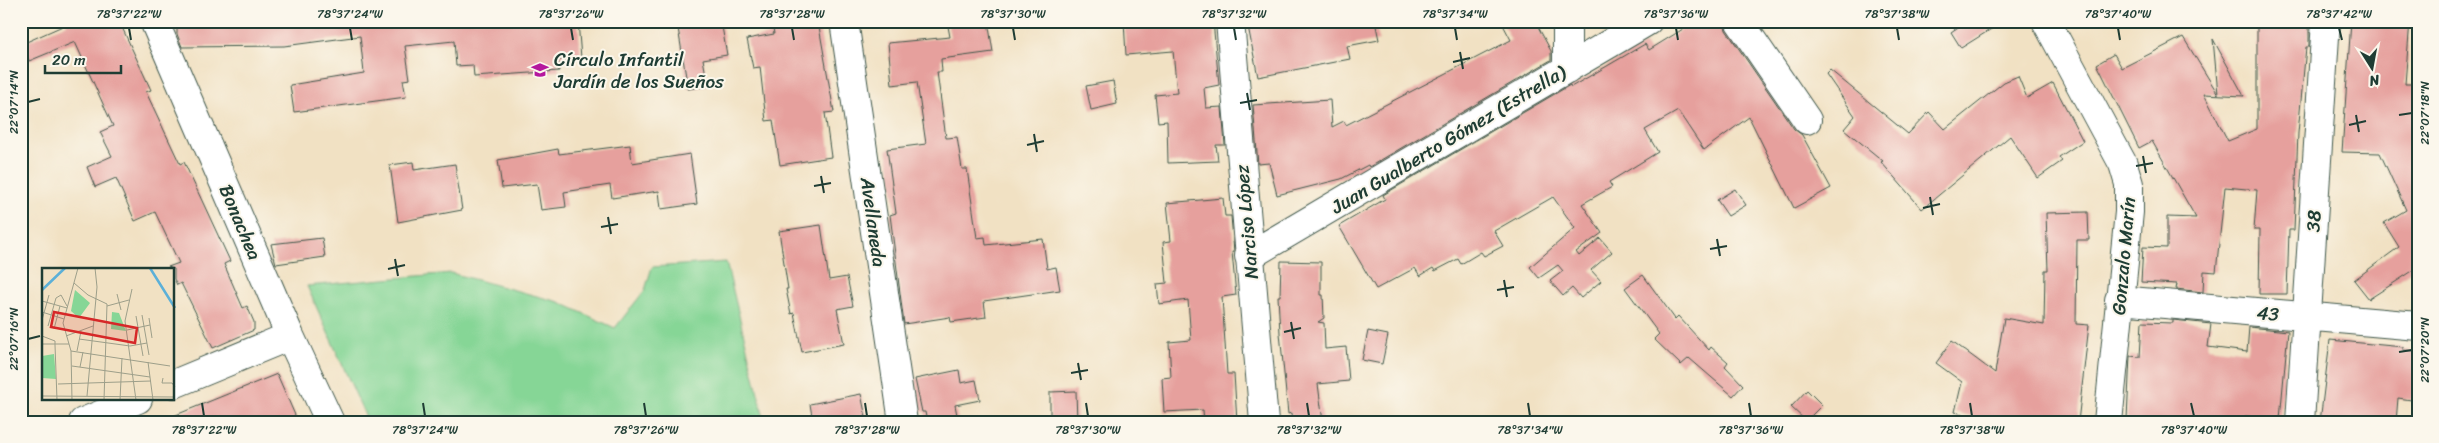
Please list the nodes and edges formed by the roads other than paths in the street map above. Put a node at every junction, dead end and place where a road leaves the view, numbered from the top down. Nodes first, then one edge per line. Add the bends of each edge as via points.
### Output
1 (154, 21) edge
2 (844, 21) edge
3 (1230, 21) edge
4 (1567, 21) edge
5 (1648, 21) edge
6 (1739, 21) edge
7 (2046, 21) edge
8 (2326, 21) edge
9 (1567, 69) junction
10 (1807, 120) dead end
11 (1249, 256) junction
12 (2119, 300) junction
13 (2307, 316) junction
14 (2418, 326) edge
15 (290, 336) junction
16 (175, 384) edge
17 (136, 400) edge
18 (83, 422) edge
19 (330, 422) edge
20 (904, 422) edge
21 (1264, 422) edge
22 (2108, 422) edge
23 (2300, 422) edge

1 - 15 street, Bonachea
2 - 20 street, Avellaneda
3 - 11 street, Narciso López
4 - 9 street
5 - 9 street, Juan Gualberto Gómez (Estrella)
6 - 10 street
7 - 12 street, Gonzalo Marín via 2123,164 2129,184
8 - 13 street, 38
9 - 11 street, Juan Gualberto Gómez (Estrella)
11 - 21 street, Narciso López
12 - 13 street, 43
12 - 22 street, Gonzalo Marín
13 - 14 street, 43
13 - 23 street, 38
15 - 16 street
15 - 19 street, Bonachea
17 - 18 street

